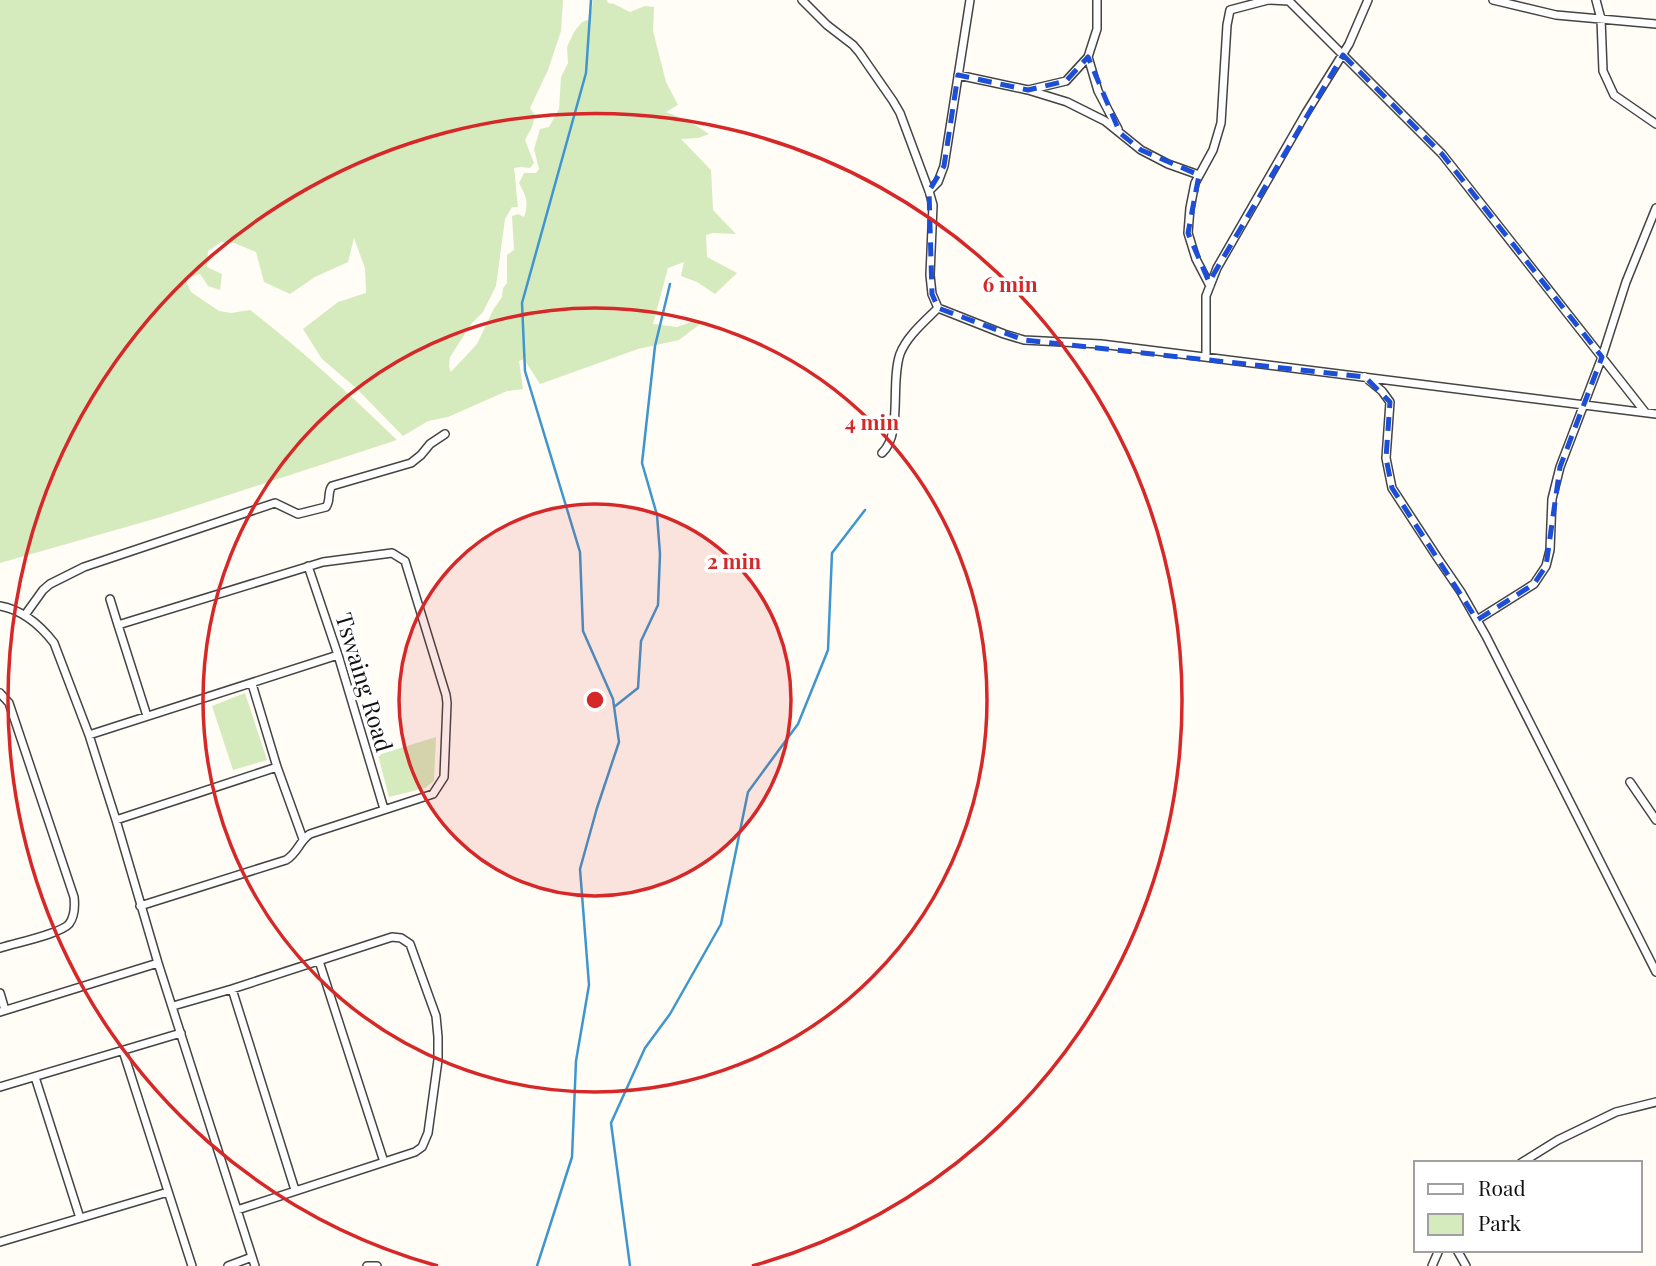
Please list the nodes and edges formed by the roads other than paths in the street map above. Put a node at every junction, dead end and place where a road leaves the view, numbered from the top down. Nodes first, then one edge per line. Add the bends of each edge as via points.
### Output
1 (802, 0) edge
2 (970, 0) edge
3 (1097, 0) edge
4 (1269, 0) edge
5 (1368, 0) edge
6 (1493, 0) edge
7 (1596, 0) edge
8 (1601, 19) junction
9 (1656, 23) edge
10 (1343, 55) junction
11 (1088, 57) junction
12 (958, 75) junction
13 (1028, 90) junction
14 (1656, 124) edge
15 (1119, 133) junction
16 (1199, 175) junction
17 (929, 191) junction
18 (1656, 208) edge
19 (1210, 286) junction
20 (938, 308) junction
21 (1206, 357) junction
22 (1602, 357) junction
23 (1365, 377) junction
24 (1584, 405) junction
25 (1645, 412) junction
26 (1656, 414) edge
27 (445, 434) dead end
28 (883, 453) dead end
29 (308, 566) junction
30 (110, 599) dead end
31 (0, 606) edge
32 (25, 615) junction
33 (1477, 620) junction
34 (118, 625) junction
35 (338, 655) junction
36 (252, 684) junction
37 (0, 693) edge
38 (147, 716) junction
39 (89, 735) junction
40 (277, 767) junction
41 (1630, 782) dead end
42 (384, 809) junction
43 (116, 820) junction
44 (1656, 820) edge
45 (303, 839) junction
46 (140, 906) junction
47 (0, 947) edge
48 (319, 961) junction
49 (158, 963) junction
50 (1656, 972) edge
51 (232, 989) junction
52 (0, 993) edge
53 (173, 1006) junction
54 (3, 1011) edge
55 (181, 1033) junction
56 (123, 1051) junction
57 (35, 1077) junction
58 (0, 1087) edge
59 (1656, 1102) edge
60 (1524, 1161) edge
61 (384, 1162) junction
62 (295, 1190) junction
63 (168, 1192) junction
64 (237, 1210) junction
65 (80, 1218) junction
66 (0, 1242) edge
67 (252, 1257) junction
68 (192, 1266) edge
69 (228, 1266) edge
70 (255, 1266) edge
71 (367, 1266) edge
72 (377, 1266) edge

1 - 17 street via 853,45 893,101
2 - 12 street
3 - 11 street via 1097,29
4 - 10 street via 1289,1
4 - 16 street via 1230,10 1221,123
5 - 10 street
6 - 8 street via 1556,15
7 - 8 street
8 - 9 street
8 - 14 street via 1603,71 1614,94
10 - 19 street
10 - 22 street via 1442,154
11 - 13 street via 1066,81
11 - 15 street via 1098,91
12 - 13 street
12 - 17 street via 944,166
13 - 15 street via 1068,102
15 - 16 street via 1140,150
16 - 19 street via 1188,233
17 - 20 street via 933,205 930,275
18 - 22 street
19 - 21 street
20 - 21 street via 1024,340
20 - 28 street via 901,353 895,376 892,439
21 - 23 street
22 - 24 street
22 - 25 street
23 - 24 street
23 - 33 street via 1390,402 1386,458 1392,488
24 - 25 street
24 - 33 street via 1552,499 1546,566 1534,584
25 - 26 street
27 - 32 street via 411,463 332,486 326,507 298,514 275,503 84,567 43,590
29 - 34 street
29 - 35 street, Tswaing Road
29 - 42 street via 392,553 407,566 446,695 444,777 433,794
30 - 34 street
31 - 32 street
32 - 39 street via 54,643
33 - 50 street
34 - 38 street
35 - 36 street
35 - 42 street, Tswaing Road
36 - 38 street
36 - 40 street
37 - 47 street via 9,703 75,908 67,926 57,932
38 - 39 street
39 - 43 street
40 - 43 street
40 - 45 street
41 - 44 street
42 - 45 street
43 - 46 street
45 - 46 street via 286,860
46 - 49 street
48 - 51 street
48 - 61 street
48 - 61 street via 392,937 406,940 436,1016 438,1060 427,1140 415,1152
49 - 53 street
49 - 54 street
51 - 53 street
51 - 62 street
52 - 54 street
53 - 55 street
55 - 56 street
55 - 64 street
56 - 57 street
56 - 63 street
57 - 58 street
57 - 65 street
59 - 60 street via 1616,1112
61 - 62 street
62 - 64 street
63 - 65 street
63 - 68 street
64 - 67 street
65 - 66 street
67 - 69 street
67 - 70 street
71 - 72 street

